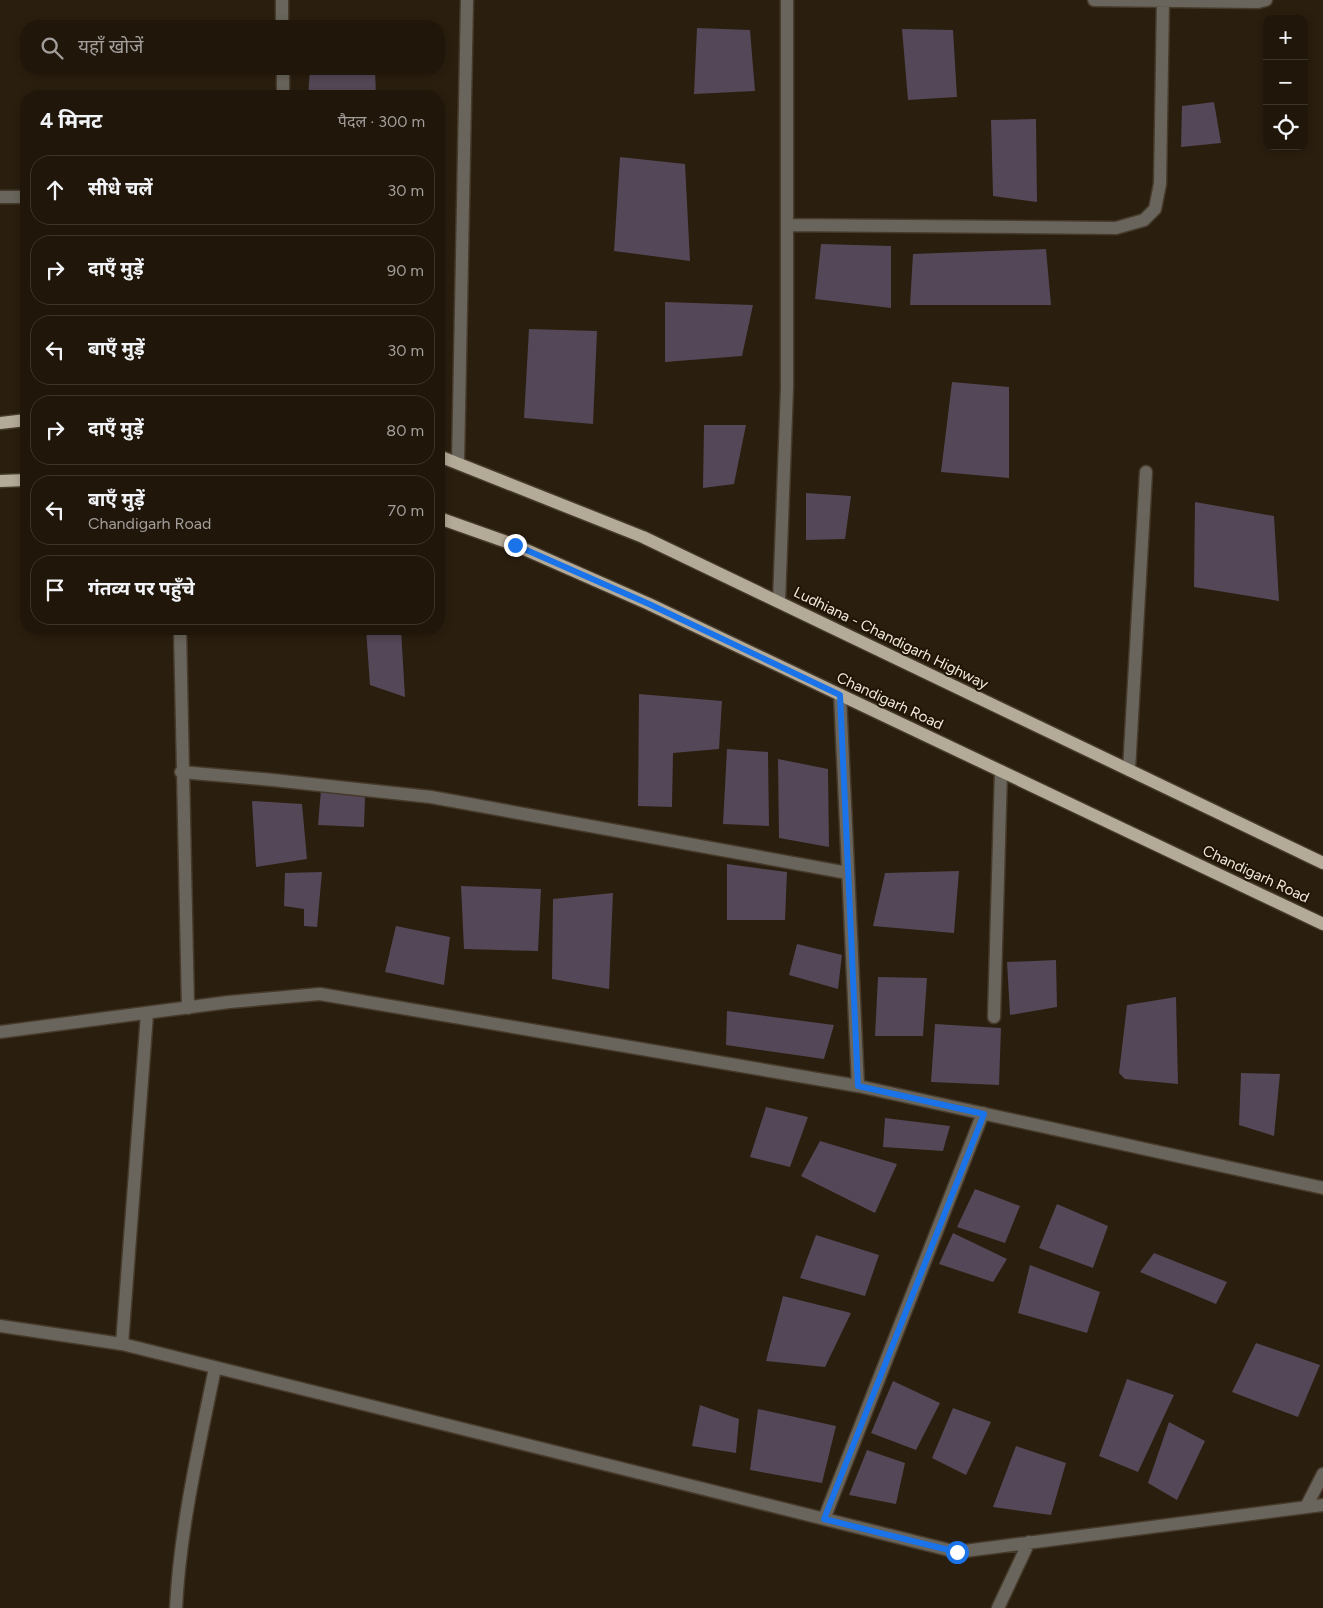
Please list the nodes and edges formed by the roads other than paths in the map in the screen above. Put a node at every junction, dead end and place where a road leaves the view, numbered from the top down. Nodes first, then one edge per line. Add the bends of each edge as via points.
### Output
1 (282, 0) edge
2 (467, 0) edge
3 (787, 0) edge
4 (1094, 0) edge
5 (1266, 0) edge
6 (1163, 1) edge
7 (282, 20) edge
8 (283, 75) edge
9 (283, 90) edge
10 (0, 197) edge
11 (20, 198) edge
12 (787, 225) junction
13 (20, 421) edge
14 (0, 423) edge
15 (445, 458) edge
16 (458, 463) junction
17 (1146, 472) dead end
18 (20, 480) edge
19 (0, 481) edge
20 (445, 520) edge
21 (779, 602) junction
22 (180, 635) edge
23 (840, 695) junction
24 (1129, 770) junction
25 (1001, 771) junction
26 (181, 772) junction
27 (1323, 863) edge
28 (848, 873) junction
29 (1323, 924) edge
30 (188, 1008) junction
31 (147, 1014) junction
32 (994, 1017) dead end
33 (0, 1032) edge
34 (858, 1086) junction
35 (984, 1114) junction
36 (1323, 1188) edge
37 (0, 1326) edge
38 (122, 1344) junction
39 (215, 1368) junction
40 (1323, 1474) edge
41 (1323, 1505) edge
42 (1306, 1507) junction
43 (824, 1519) junction
44 (1029, 1542) junction
45 (176, 1608) edge
46 (998, 1608) edge

1 - 7 street
2 - 16 street
3 - 12 street
4 - 6 street
5 - 6 street
6 - 12 street via 1160,184 1155,209 1144,220 1116,228
8 - 9 street
10 - 11 street
12 - 21 street via 787,388
13 - 14 main road
15 - 16 main road, Ludhiana - Chandigarh Highway
16 - 21 main road, Ludhiana - Chandigarh Highway via 643,537
17 - 24 street
18 - 19 main road
20 - 23 main road, Chandigarh Road via 515,545 640,600
21 - 24 main road, Ludhiana - Chandigarh Highway
22 - 26 street
23 - 25 main road, Chandigarh Road
23 - 28 street
24 - 27 main road, Ludhiana - Chandigarh Highway
25 - 29 main road, Chandigarh Road
25 - 32 street
26 - 28 street via 431,797
26 - 30 street
28 - 34 street
30 - 31 street
30 - 34 street via 320,994
31 - 33 street
31 - 38 street
34 - 35 street
35 - 36 street
35 - 43 street
37 - 38 street
38 - 39 street
39 - 43 street
39 - 45 street via 186,1513
40 - 42 street
41 - 42 street
42 - 44 street
43 - 44 street via 957,1552
44 - 46 street

